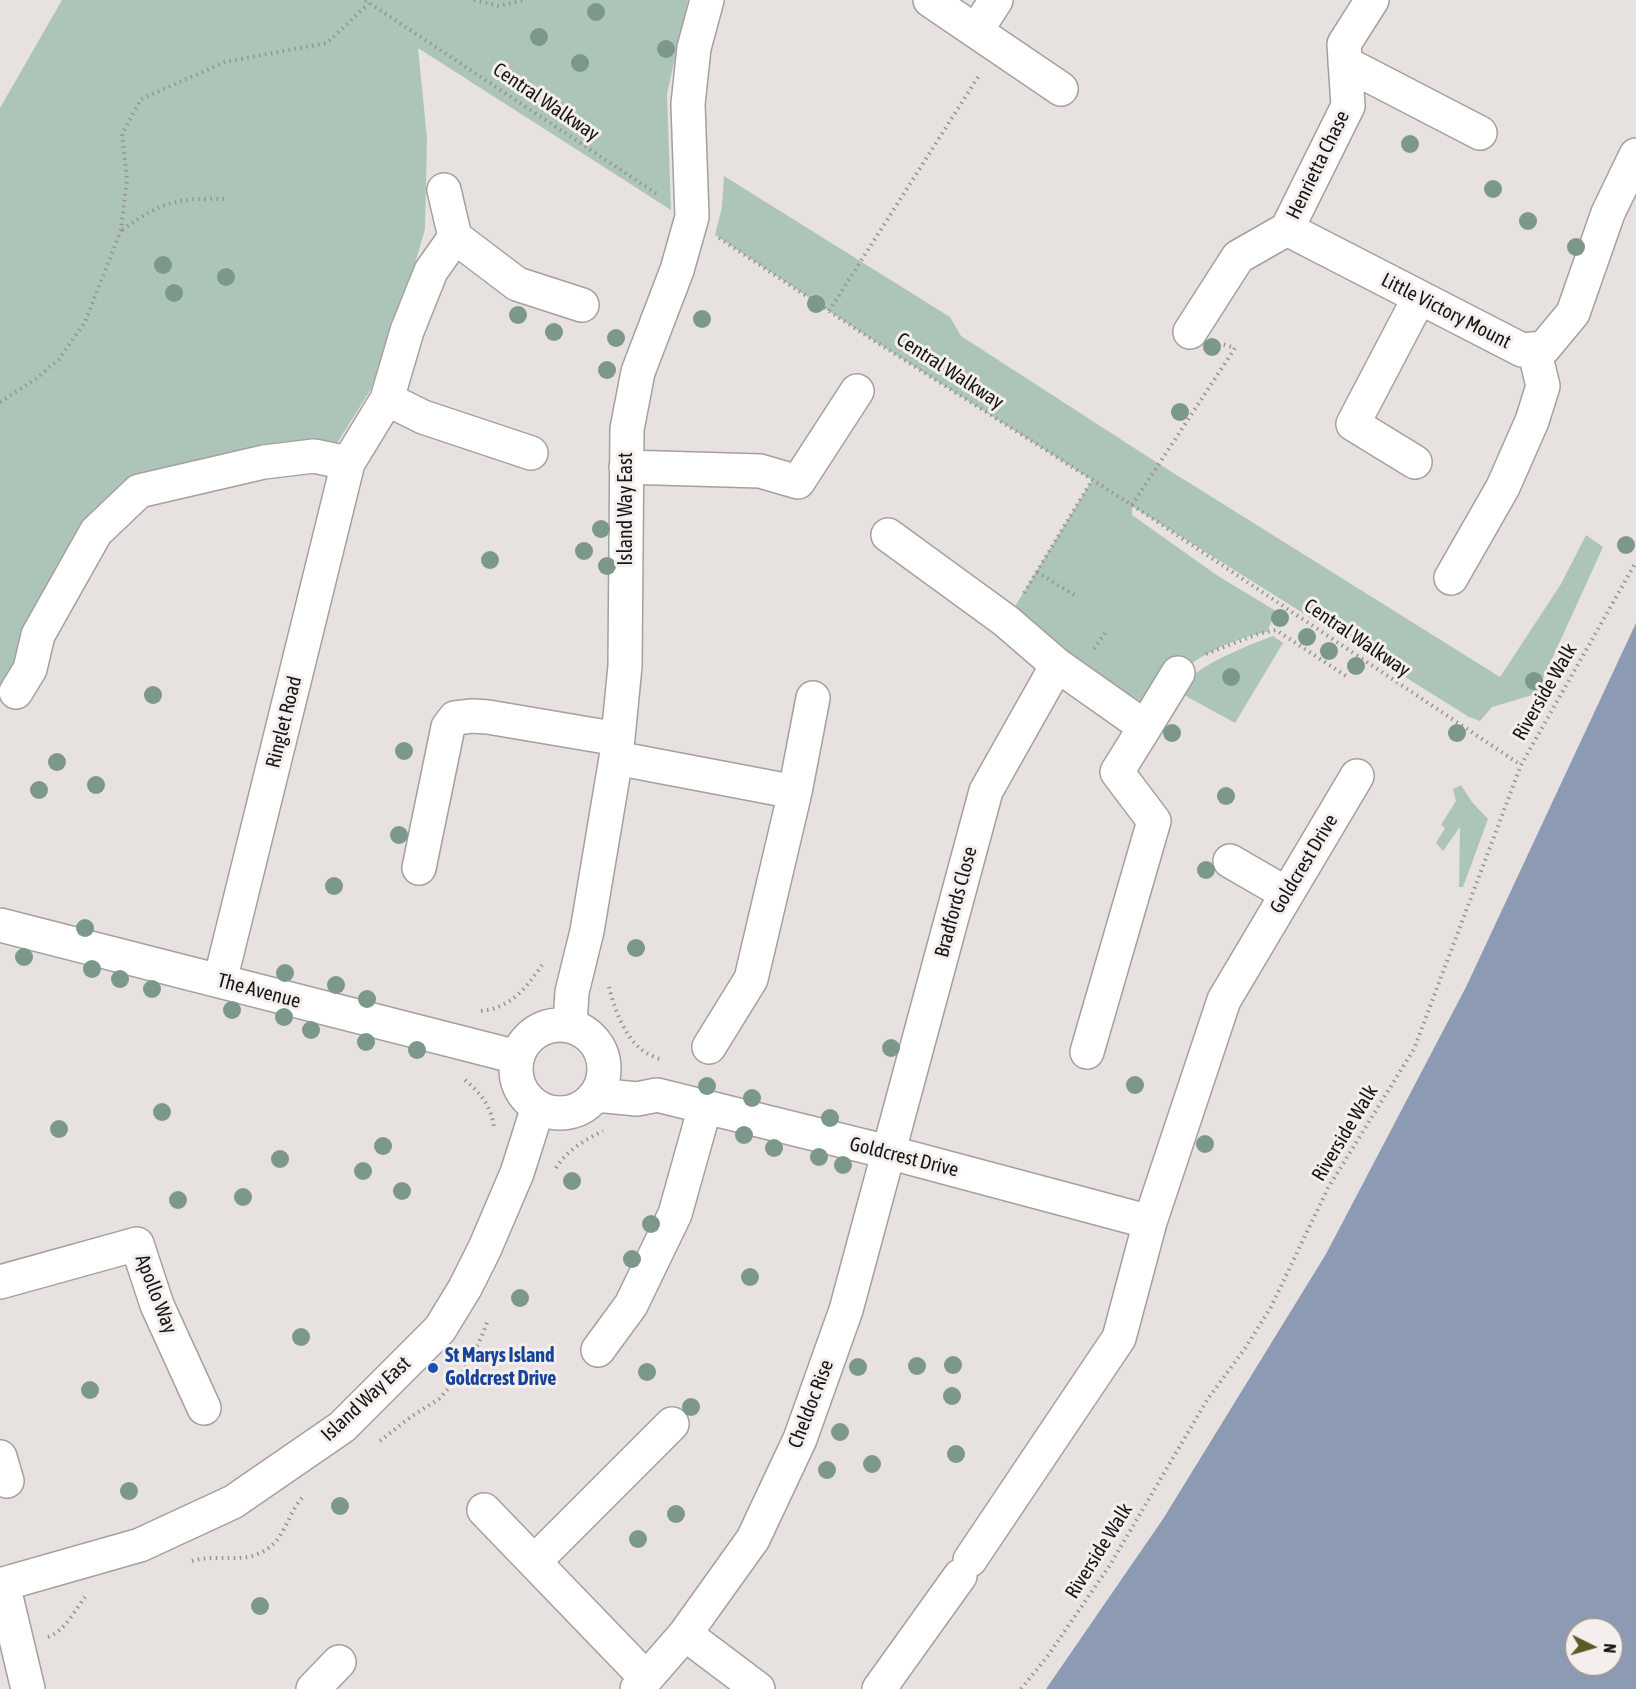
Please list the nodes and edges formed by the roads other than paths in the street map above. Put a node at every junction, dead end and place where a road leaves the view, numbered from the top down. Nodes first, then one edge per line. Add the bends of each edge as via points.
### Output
1 (707, 0) edge
2 (930, 0) edge
3 (996, 0) edge
4 (1372, 0) edge
5 (987, 38) junction
6 (1345, 63) junction
7 (1061, 89) dead end
8 (1480, 133) dead end
9 (1636, 155) edge
10 (444, 190) dead end
11 (1287, 229) junction
12 (455, 237) junction
13 (1419, 298) junction
14 (582, 305) dead end
15 (1191, 332) road end
16 (1534, 349) junction
17 (857, 391) dead end
18 (387, 399) junction
19 (531, 453) dead end
20 (1415, 462) dead end
21 (348, 463) junction
22 (626, 467) junction
23 (888, 535) dead end
24 (1451, 578) dead end
25 (1057, 665) junction
26 (1178, 673) road end
27 (16, 692) dead end
28 (813, 698) dead end
29 (1145, 727) junction
30 (617, 748) junction
31 (1357, 776) dead end
32 (795, 792) junction
33 (1230, 861) dead end
34 (418, 868) dead end
35 (1287, 894) junction
36 (0, 925) edge
37 (220, 981) junction
38 (570, 1025) junction
39 (709, 1047) dead end
40 (1087, 1052) dead end
41 (517, 1057) junction
42 (603, 1059) junction
43 (596, 1095) junction
44 (657, 1095) junction
45 (538, 1107) junction
46 (705, 1107) junction
47 (888, 1152) junction
48 (1150, 1222) junction
49 (0, 1282) edge
50 (598, 1350) dead end
51 (204, 1408) dead end
52 (672, 1424) dead end
53 (484, 1510) dead end
54 (534, 1562) junction
55 (2, 1584) edge
56 (685, 1634) junction
57 (339, 1662) dead end
58 (641, 1684) edge
59 (28, 1689) edge
60 (313, 1689) edge
61 (758, 1689) edge
62 (879, 1689) edge

1 - 22 street, Island Way East via 694,48 688,104 692,217 677,270 638,372 627,429
2 - 5 street
3 - 5 street
4 - 6 street, Henrietta Chase via 1344,44
5 - 7 street
6 - 8 street
6 - 11 street, Henrietta Chase via 1348,106
9 - 16 street, Little Victory Mount via 1608,213 1573,313 1544,348
10 - 12 street
11 - 13 street, Little Victory Mount
11 - 15 street, Henrietta Chase via 1238,257
12 - 14 street via 517,284
12 - 18 street, Ringlet Road via 431,271 407,331
13 - 16 street, Little Victory Mount via 1522,350
13 - 20 street via 1353,424
16 - 24 street via 1543,386 1532,421 1503,487
17 - 22 street via 798,482 760,471
18 - 19 street via 423,417
18 - 21 street, Ringlet Road
21 - 27 street via 314,456 274,461 140,491 96,532 38,635 30,669
21 - 37 street, Ringlet Road
22 - 30 street, Island Way East via 625,666
23 - 25 street via 1006,621
25 - 29 street
25 - 47 street, Bradfords Close via 986,791
26 - 29 street
28 - 32 street
29 - 40 street via 1117,772 1154,821
30 - 32 street
30 - 34 street via 488,717 455,718 448,727
30 - 38 street, Island Way East via 587,931 572,992
31 - 35 street, Goldcrest Drive
32 - 39 street via 752,980
33 - 35 street
35 - 48 street, Goldcrest Drive via 1224,1000
36 - 37 street, The Avenue
37 - 41 street, The Avenue
38 - 41 street via 557,1024 538,1031
38 - 42 street via 594,1040
41 - 45 street via 519,1085
42 - 43 street via 603,1080
42 - 44 street, Goldcrest Drive
43 - 44 street, Goldcrest Drive via 637,1099
43 - 45 street via 577,1110 564,1113
44 - 46 street, Goldcrest Drive
45 - 55 street, Island Way East via 517,1173 485,1248 440,1329 342,1427 233,1502 140,1545
46 - 47 street, Goldcrest Drive
46 - 50 street via 675,1214 631,1305
47 - 48 street, Goldcrest Drive
47 - 56 street, Cheldoc Rise via 846,1310 800,1439 753,1539
48 - 62 street, Goldcrest Drive via 1119,1338
49 - 51 street, Apollo Way via 137,1244 157,1305
52 - 54 street
53 - 54 street, Cheldoc Rise
54 - 58 street, Cheldoc Rise
55 - 59 street
56 - 58 street, Cheldoc Rise
56 - 61 street
57 - 60 street

